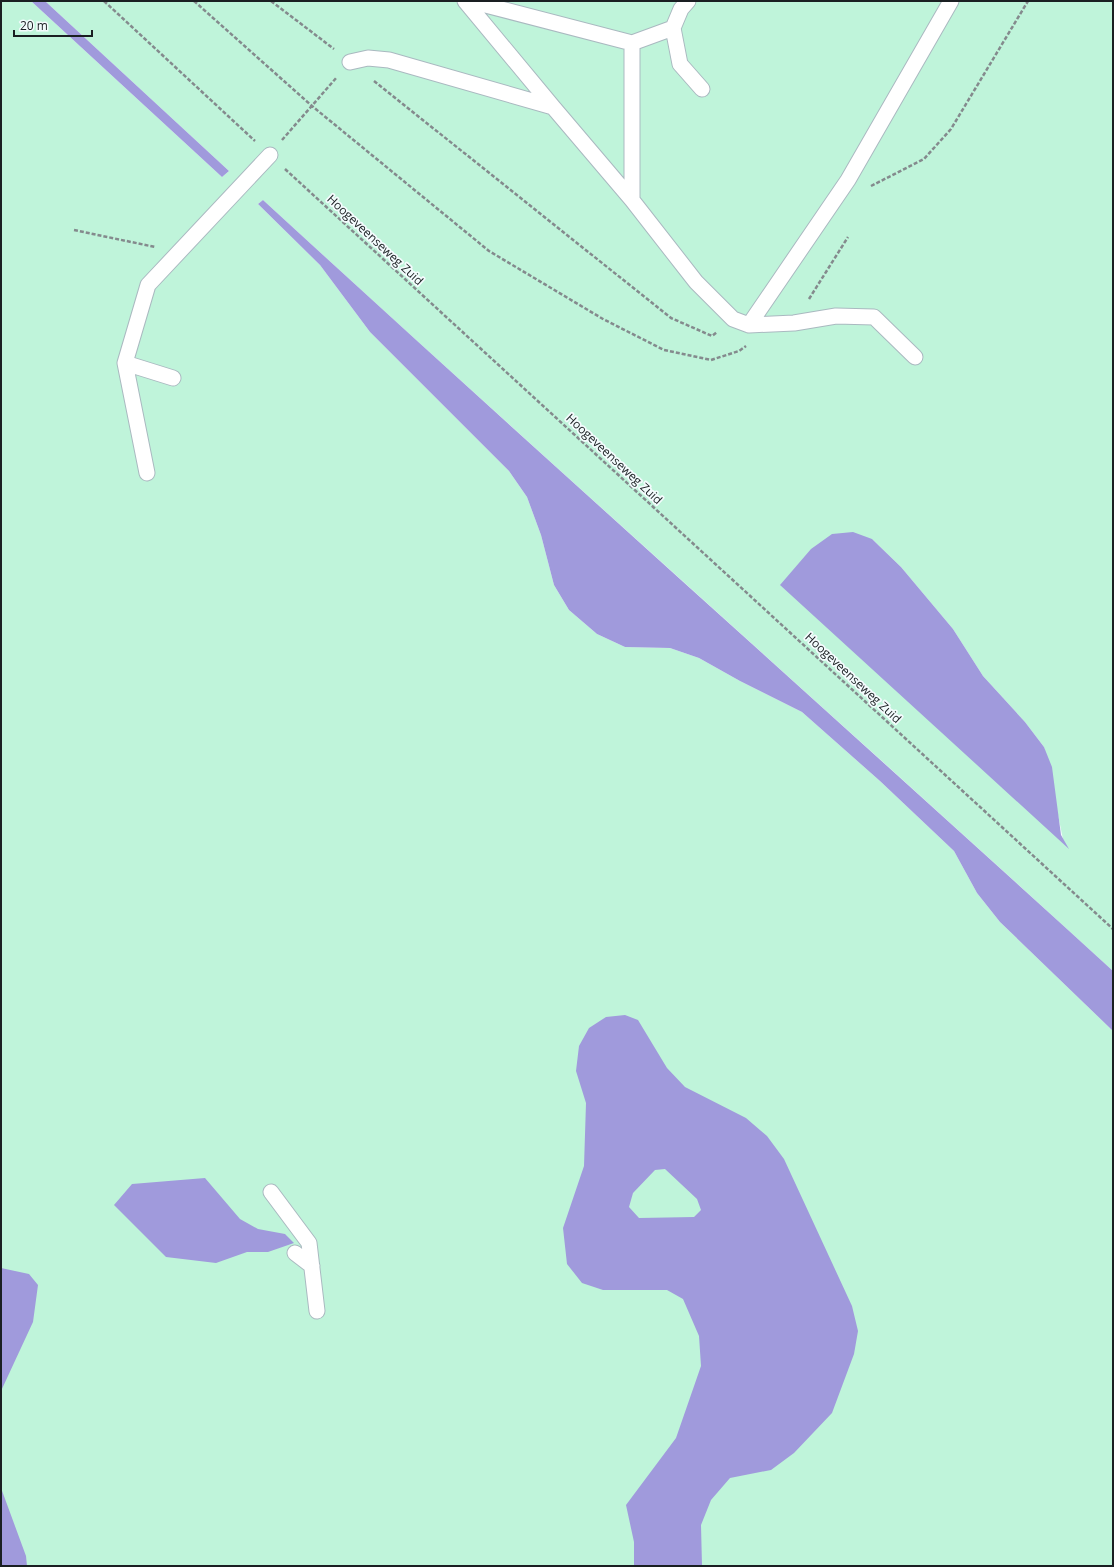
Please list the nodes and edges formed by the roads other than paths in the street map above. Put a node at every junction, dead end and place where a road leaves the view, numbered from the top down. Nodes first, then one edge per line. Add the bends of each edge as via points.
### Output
1 (465, 1) edge
2 (470, 1) edge
3 (688, 1) edge
4 (951, 1) edge
5 (674, 28) junction
6 (632, 43) junction
7 (350, 62) road end
8 (702, 89) dead end
9 (553, 107) junction
10 (270, 155) road end
11 (632, 200) junction
12 (749, 325) junction
13 (915, 357) dead end
14 (125, 363) junction
15 (173, 378) dead end
16 (146, 474) dead end
17 (271, 1192) dead end
18 (295, 1254) dead end
19 (312, 1266) junction
20 (317, 1311) dead end

1 - 9 lane
2 - 6 lane
3 - 5 lane via 681,9
4 - 12 lane via 848,180
5 - 6 lane
5 - 8 lane via 680,64
6 - 11 lane
7 - 9 lane via 368,58 389,60
9 - 11 lane
10 - 14 lane via 148,285
11 - 12 lane via 696,282 733,319
12 - 13 lane via 794,323 836,316 874,317
14 - 15 lane
14 - 16 lane
17 - 19 lane via 309,1243
18 - 19 lane
19 - 20 lane

